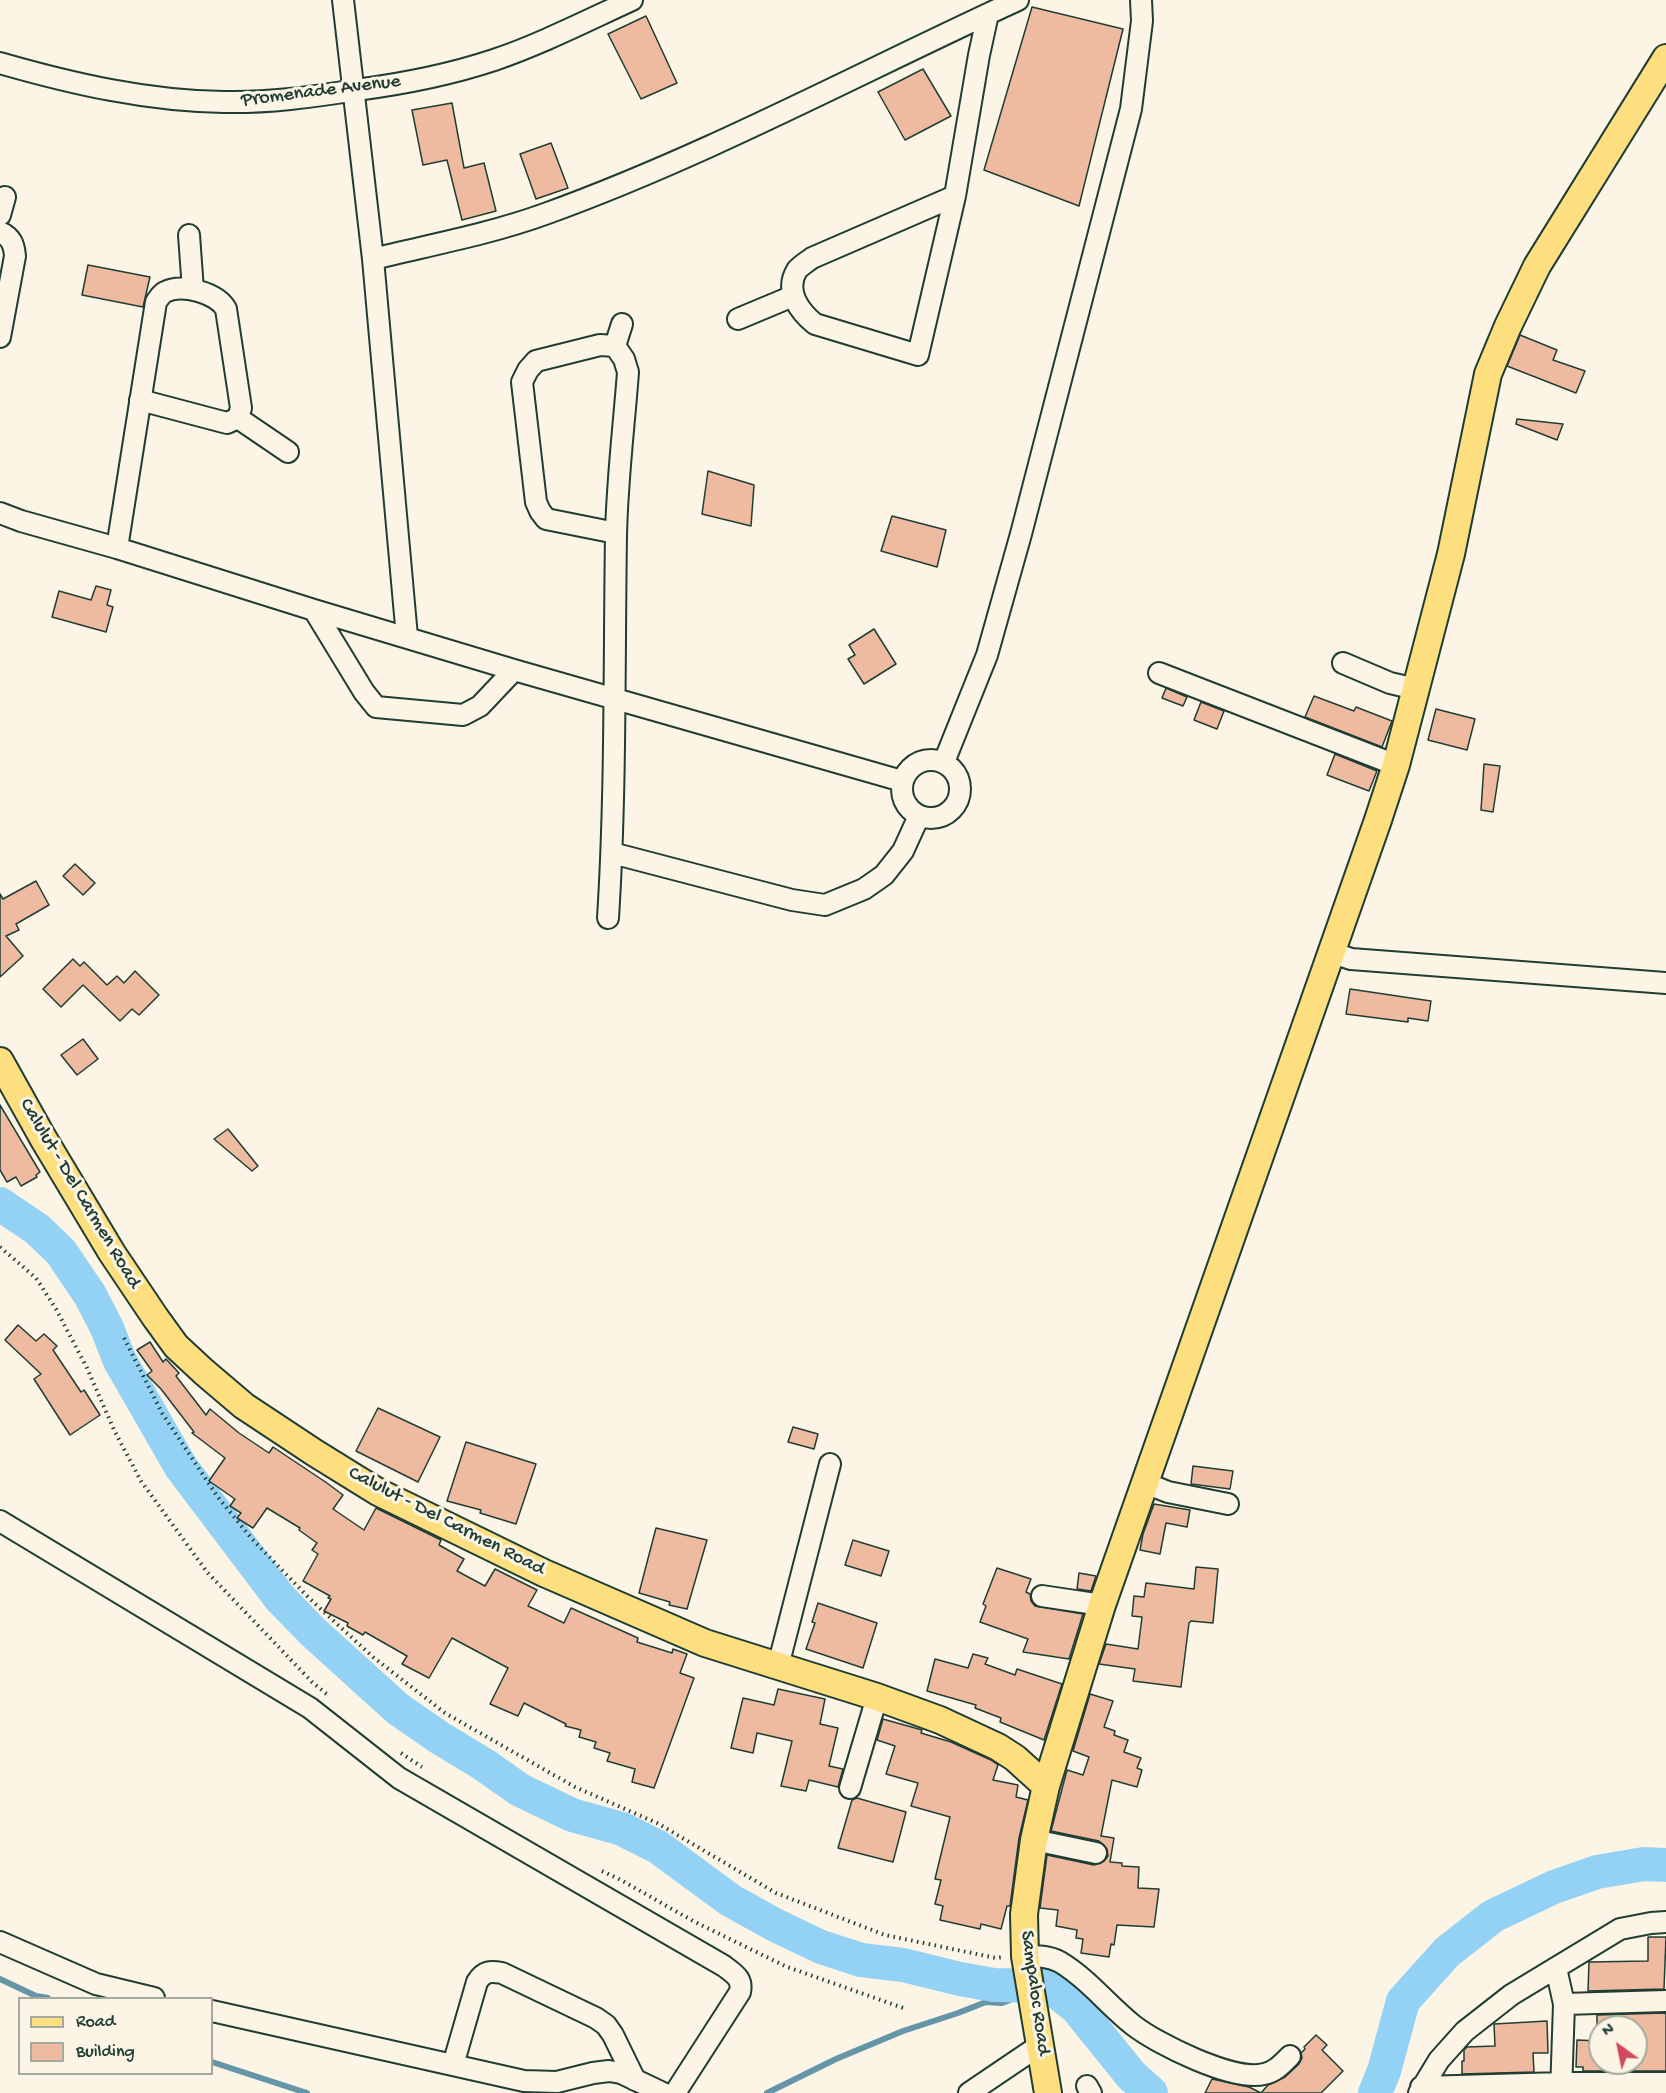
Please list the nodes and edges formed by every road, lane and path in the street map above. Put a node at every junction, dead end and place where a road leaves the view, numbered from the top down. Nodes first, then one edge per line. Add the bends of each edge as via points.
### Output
1 (343, 0) edge
2 (632, 0) edge
3 (1018, 0) edge
4 (1141, 0) edge
5 (988, 14) junction
6 (1666, 58) edge
7 (0, 63) edge
8 (353, 91) junction
9 (956, 196) junction
10 (0, 232) edge
11 (189, 235) dead end
12 (373, 259) junction
13 (194, 290) junction
14 (793, 296) junction
15 (738, 319) dead end
16 (621, 324) dead end
17 (0, 337) edge
18 (615, 346) junction
19 (140, 400) junction
20 (238, 418) junction
21 (288, 452) dead end
22 (0, 513) edge
23 (616, 533) junction
24 (117, 548) junction
25 (314, 610) junction
26 (407, 637) junction
27 (1343, 663) dead end
28 (514, 670) junction
29 (1159, 673) dead end
30 (1416, 689) junction
31 (616, 699) junction
32 (944, 762) junction
33 (1396, 765) junction
34 (902, 781) junction
35 (919, 816) junction
36 (612, 854) junction
37 (608, 918) dead end
38 (1330, 952) junction
39 (1666, 983) edge
40 (0, 1061) edge
41 (0, 1247) edge
42 (124, 1338) dead end
43 (830, 1464) dead end
44 (1145, 1483) junction
45 (1228, 1504) dead end
46 (0, 1521) edge
47 (1042, 1596) dead end
48 (1102, 1605) junction
49 (778, 1666) junction
50 (877, 1697) junction
51 (337, 1702) dead end
52 (397, 1750) dead end
53 (426, 1769) dead end
54 (1046, 1786) junction
55 (850, 1788) dead end
56 (1034, 1840) junction
57 (1096, 1853) dead end
58 (599, 1870) dead end
59 (1666, 1922) edge
60 (0, 1942) edge
61 (1025, 1958) junction
62 (1556, 1968) junction
63 (150, 1997) edge
64 (1666, 2001) edge
65 (1564, 2004) junction
66 (906, 2009) dead end
67 (213, 2011) edge
68 (1040, 2045) junction
69 (1290, 2056) dead end
70 (453, 2065) junction
71 (635, 2080) junction
72 (1666, 2083) edge
73 (1561, 2088) edge
74 (1420, 2090) edge
75 (663, 2093) edge
76 (675, 2093) edge
77 (969, 2093) edge
78 (1048, 2093) edge

1 - 8 street
2 - 8 street, Promenade Avenue via 493,60
3 - 5 street
4 - 32 street via 1131,109 987,655
5 - 9 street
5 - 12 street via 617,187 542,215
6 - 30 main road, Sampaloc Road via 1537,266 1488,374 1451,554
7 - 8 street, Promenade Avenue via 58,79 173,99 284,100
8 - 12 street
9 - 14 street via 812,258 798,270
9 - 14 street via 918,355 815,324 802,314
10 - 17 street via 8,235 15,256
11 - 13 street
12 - 26 street
13 - 19 street via 172,289 162,293 156,302
13 - 20 street via 218,299 226,309 241,408
14 - 15 street
16 - 18 street
18 - 23 street via 628,372
18 - 23 street via 600,345 536,361 522,381 540,511 546,519
19 - 20 street via 227,423
19 - 24 street
20 - 21 street
22 - 24 street
23 - 31 street
24 - 25 street
25 - 26 street
25 - 28 street via 376,707 463,716 480,706
26 - 28 street
27 - 30 street via 1390,683
28 - 31 street
29 - 33 street
30 - 33 main road, Sampaloc Road
31 - 34 street
31 - 36 street
32 - 34 street via 926,759 911,767
32 - 35 street via 955,771 961,786 958,801 949,813 934,819
33 - 38 main road, Sampaloc Road
34 - 35 street via 902,795 908,808
35 - 36 street via 903,851 884,875 864,889 825,904 792,900
36 - 37 street
38 - 39 street via 1351,959
38 - 44 main road, Sampaloc Road
40 - 49 main road, Calulut - Del Carmen Road via 112,1253 155,1317 176,1346 244,1406 378,1492 544,1573 705,1643
41 - 51 path via 36,1278 56,1309 141,1481 207,1572 312,1682
42 - 61 path via 162,1413 217,1496 252,1539 373,1657 446,1713 575,1786 657,1822 776,1893 885,1935 996,1958
43 - 49 street
44 - 45 street via 1168,1492
44 - 48 main road, Sampaloc Road
46 - 76 street via 310,1708 399,1778 737,1976 740,1992
47 - 48 street
48 - 54 main road, Sampaloc Road
49 - 50 main road, Calulut - Del Carmen Road
50 - 54 main road, Calulut - Del Carmen Road via 998,1747
50 - 55 street
52 - 53 path
54 - 56 main road, Sampaloc Road
56 - 57 street
56 - 61 main road, Sampaloc Road via 1024,1904
58 - 66 path via 787,1967
59 - 62 street via 1620,1929
60 - 63 street via 96,1984
61 - 68 main road, Sampaloc Road
61 - 69 street via 1045,1956 1059,1961 1148,2036 1199,2061 1241,2073 1264,2074
62 - 65 street
62 - 74 street via 1511,1995 1465,2031 1439,2060
64 - 65 street
65 - 73 street
67 - 70 street
68 - 77 street
68 - 78 main road, Sampaloc Road
70 - 71 street via 524,2080 557,2082 609,2071
70 - 71 street via 477,1982 491,1971 606,2025
71 - 75 street
72 - 73 street
73 - 74 street

